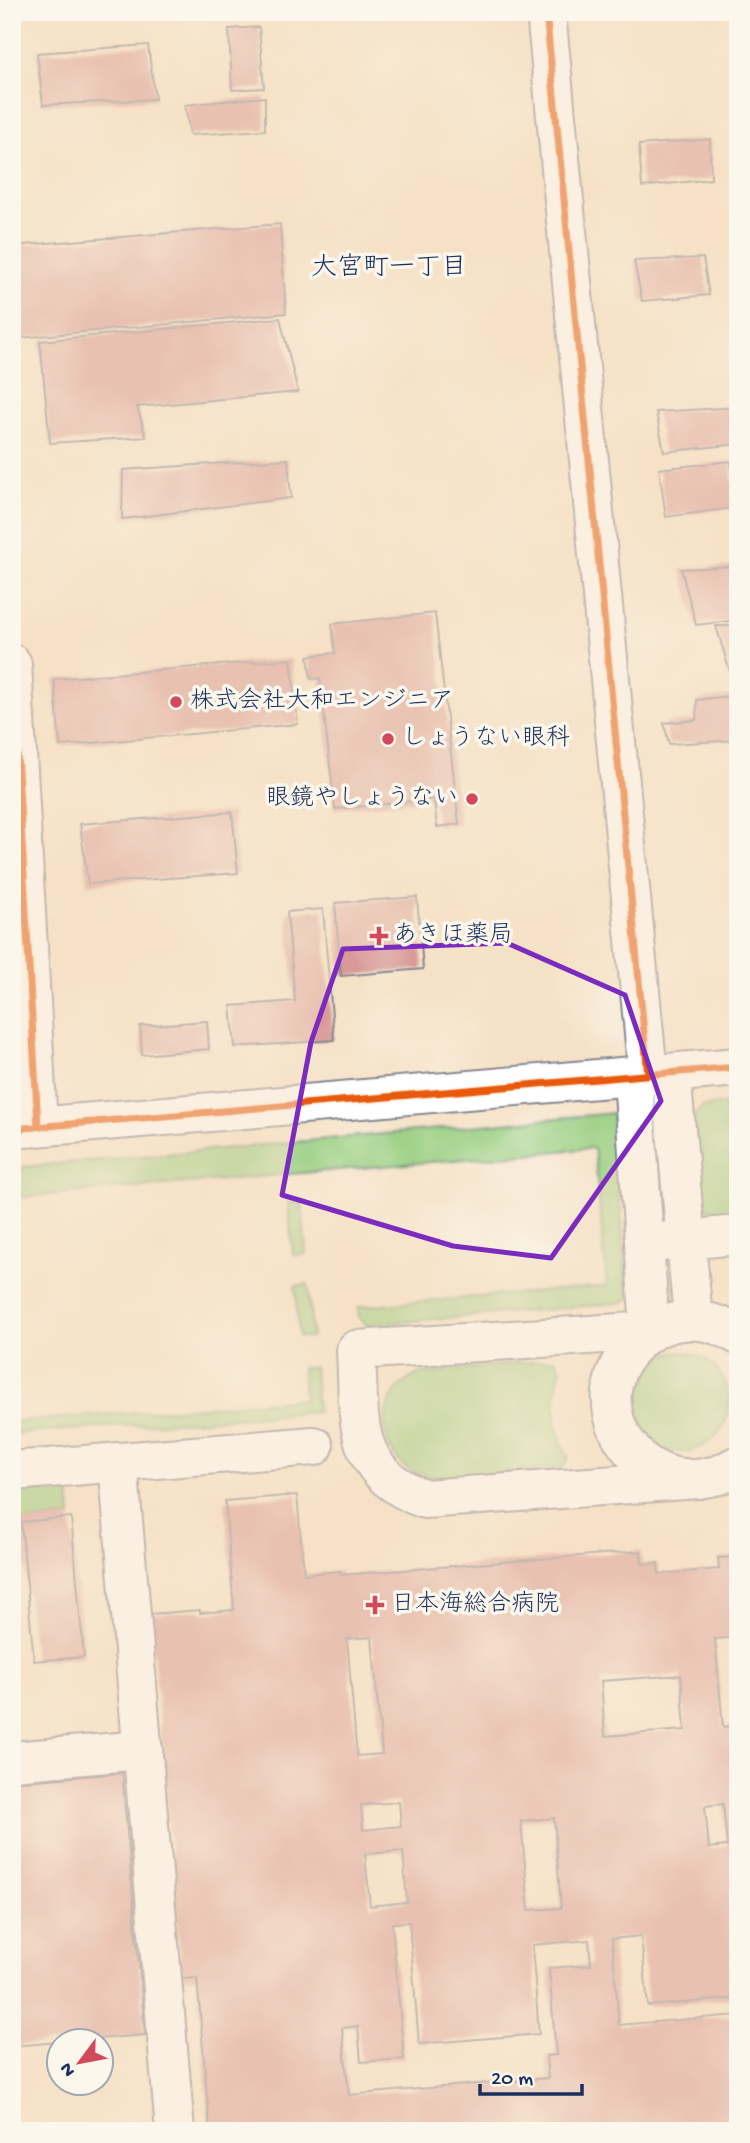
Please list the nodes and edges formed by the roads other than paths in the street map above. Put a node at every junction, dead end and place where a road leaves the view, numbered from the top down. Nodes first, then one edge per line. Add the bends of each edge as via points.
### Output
1 (546, 12) edge
2 (12, 664) edge
3 (738, 1067) edge
4 (651, 1075) junction
5 (25, 1128) edge
6 (738, 1235) edge
7 (686, 1239) junction
8 (644, 1243) junction
9 (693, 1319) junction
10 (650, 1331) junction
11 (738, 1335) edge
12 (314, 1446) dead end
13 (118, 1462) junction
14 (738, 1465) edge
15 (12, 1471) edge
16 (698, 1479) junction
17 (143, 1750) junction
18 (12, 1761) edge
19 (175, 2131) edge

1 - 4 street
2 - 5 street
3 - 4 street
4 - 5 street
4 - 7 street
4 - 8 street
6 - 7 street
7 - 8 street
7 - 9 street
8 - 10 street
9 - 10 street
9 - 11 street via 726,1327
10 - 16 street via 631,1348 613,1385 617,1426 640,1460 678,1478
10 - 16 street via 356,1350 367,1454 381,1474 402,1491 425,1499
12 - 13 street
13 - 15 street
13 - 17 street
14 - 16 street
17 - 18 street
17 - 19 street

